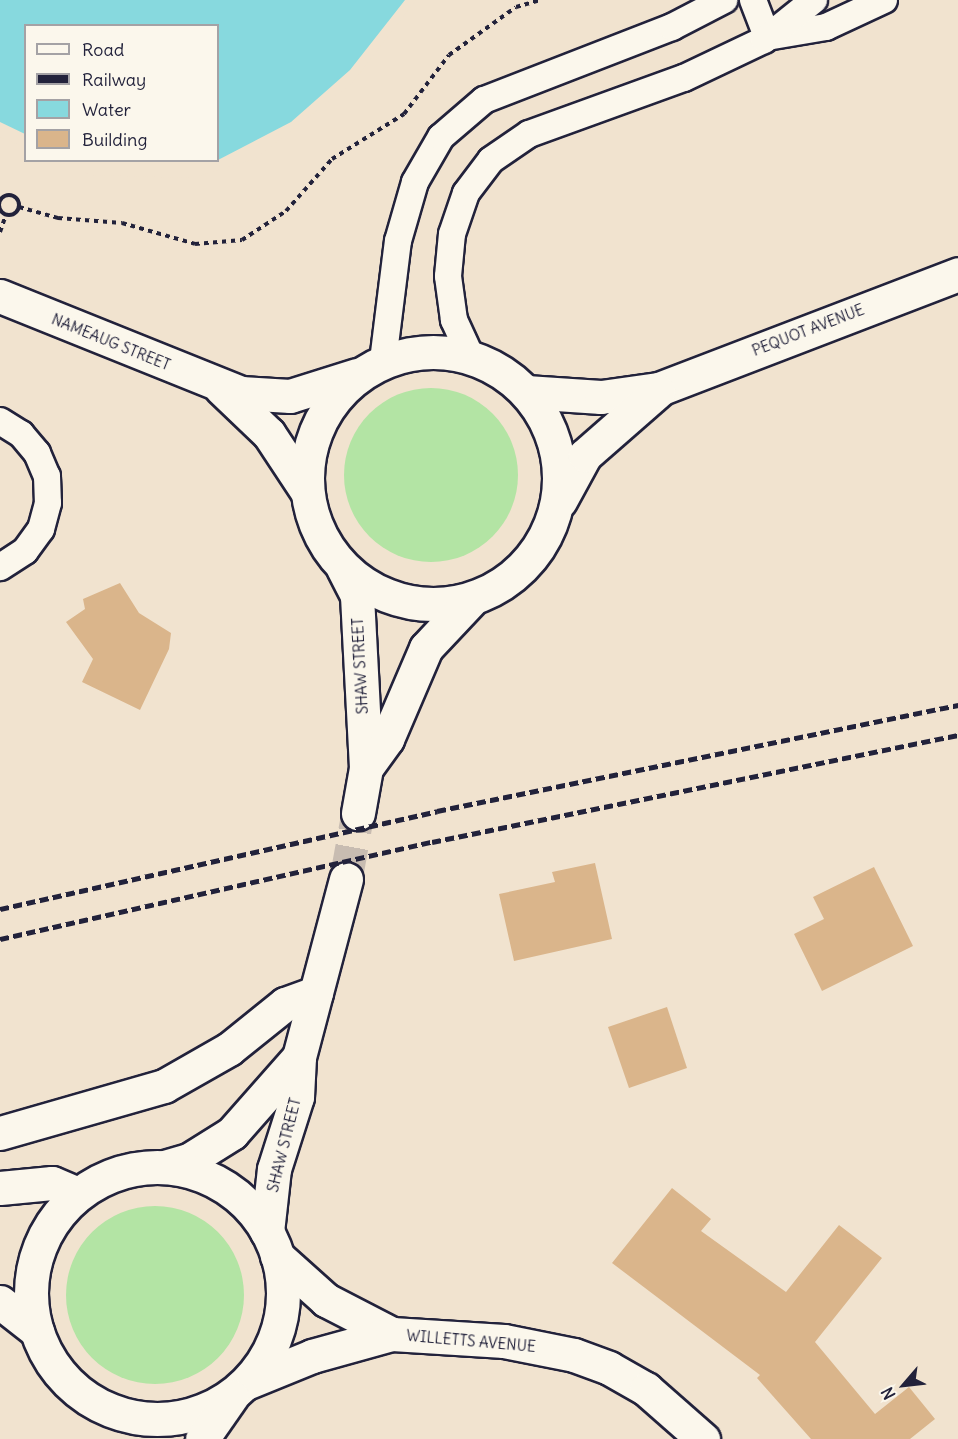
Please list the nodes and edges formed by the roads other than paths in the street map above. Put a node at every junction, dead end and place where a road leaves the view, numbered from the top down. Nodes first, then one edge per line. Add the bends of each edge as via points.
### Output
1 (724, 0) edge
2 (753, 0) edge
3 (814, 0) edge
4 (884, 0) edge
5 (767, 37) junction
6 (958, 274) edge
7 (0, 296) edge
8 (471, 357) junction
9 (370, 368) junction
10 (221, 388) junction
11 (659, 389) junction
12 (526, 392) junction
13 (0, 421) edge
14 (306, 490) junction
15 (554, 516) junction
16 (0, 567) edge
17 (343, 568) junction
18 (472, 599) junction
19 (366, 768) junction
20 (358, 813) tunnel mouth
21 (346, 879) tunnel mouth
22 (316, 993) junction
23 (299, 1057) junction
24 (0, 1132) edge
25 (164, 1167) junction
26 (0, 1188) edge
27 (78, 1194) junction
28 (272, 1244) junction
29 (0, 1302) edge
30 (37, 1331) junction
31 (392, 1334) junction
32 (241, 1388) junction
33 (90, 1400) junction
34 (121, 1439) edge
35 (202, 1439) edge
36 (703, 1439) edge

1 - 9 lane via 672,27 484,100 441,137 415,182
2 - 5 lane
3 - 5 lane
4 - 5 lane via 826,27
5 - 8 lane via 684,78 528,134 491,160 466,193 452,234 448,276 453,309
6 - 11 street, PEQUOT AVENUE
7 - 10 street, NAMEAUG STREET
8 - 9 street, NAMEAUG STREET via 422,352
8 - 12 street, NAMEAUG STREET via 500,371
9 - 10 street, NAMEAUG STREET via 290,396
9 - 14 street via 334,398 317,426
10 - 14 street, NAMEAUG STREET via 269,434
11 - 12 street, PEQUOT AVENUE via 601,398
11 - 15 street, PEQUOT AVENUE via 585,455
12 - 15 street, NAMEAUG STREET via 545,419 556,450 559,483
13 - 16 lane via 21,434 37,453 48,502 41,528 25,551
14 - 17 street via 325,545
15 - 18 street, PEQUOT AVENUE via 523,567
17 - 18 street via 371,589 403,602 438,605
17 - 19 street, SHAW STREET via 357,596
18 - 19 street, SHAW STREET via 426,648 387,739
19 - 20 street, SHAW STREET
21 - 22 street, SHAW STREET
22 - 23 street, SHAW STREET
22 - 24 street via 285,1004 229,1049 164,1086
23 - 25 street, SHAW STREET via 232,1132 189,1160
23 - 28 street, SHAW STREET via 297,1097 274,1169
25 - 27 street via 134,1169
25 - 28 street, WILLETTS AVENUE via 222,1185
26 - 27 street via 44,1183
27 - 30 street via 57,1215 32,1271
28 - 31 street, WILLETTS AVENUE via 326,1300
28 - 32 street, SHAW STREET via 281,1316 272,1345
29 - 30 street
30 - 33 street via 49,1359
31 - 32 street, WILLETTS AVENUE via 312,1356
31 - 36 street, WILLETTS AVENUE via 504,1341 574,1355 646,1389
32 - 33 street via 209,1408 150,1419 119,1414
32 - 35 street
33 - 34 street

